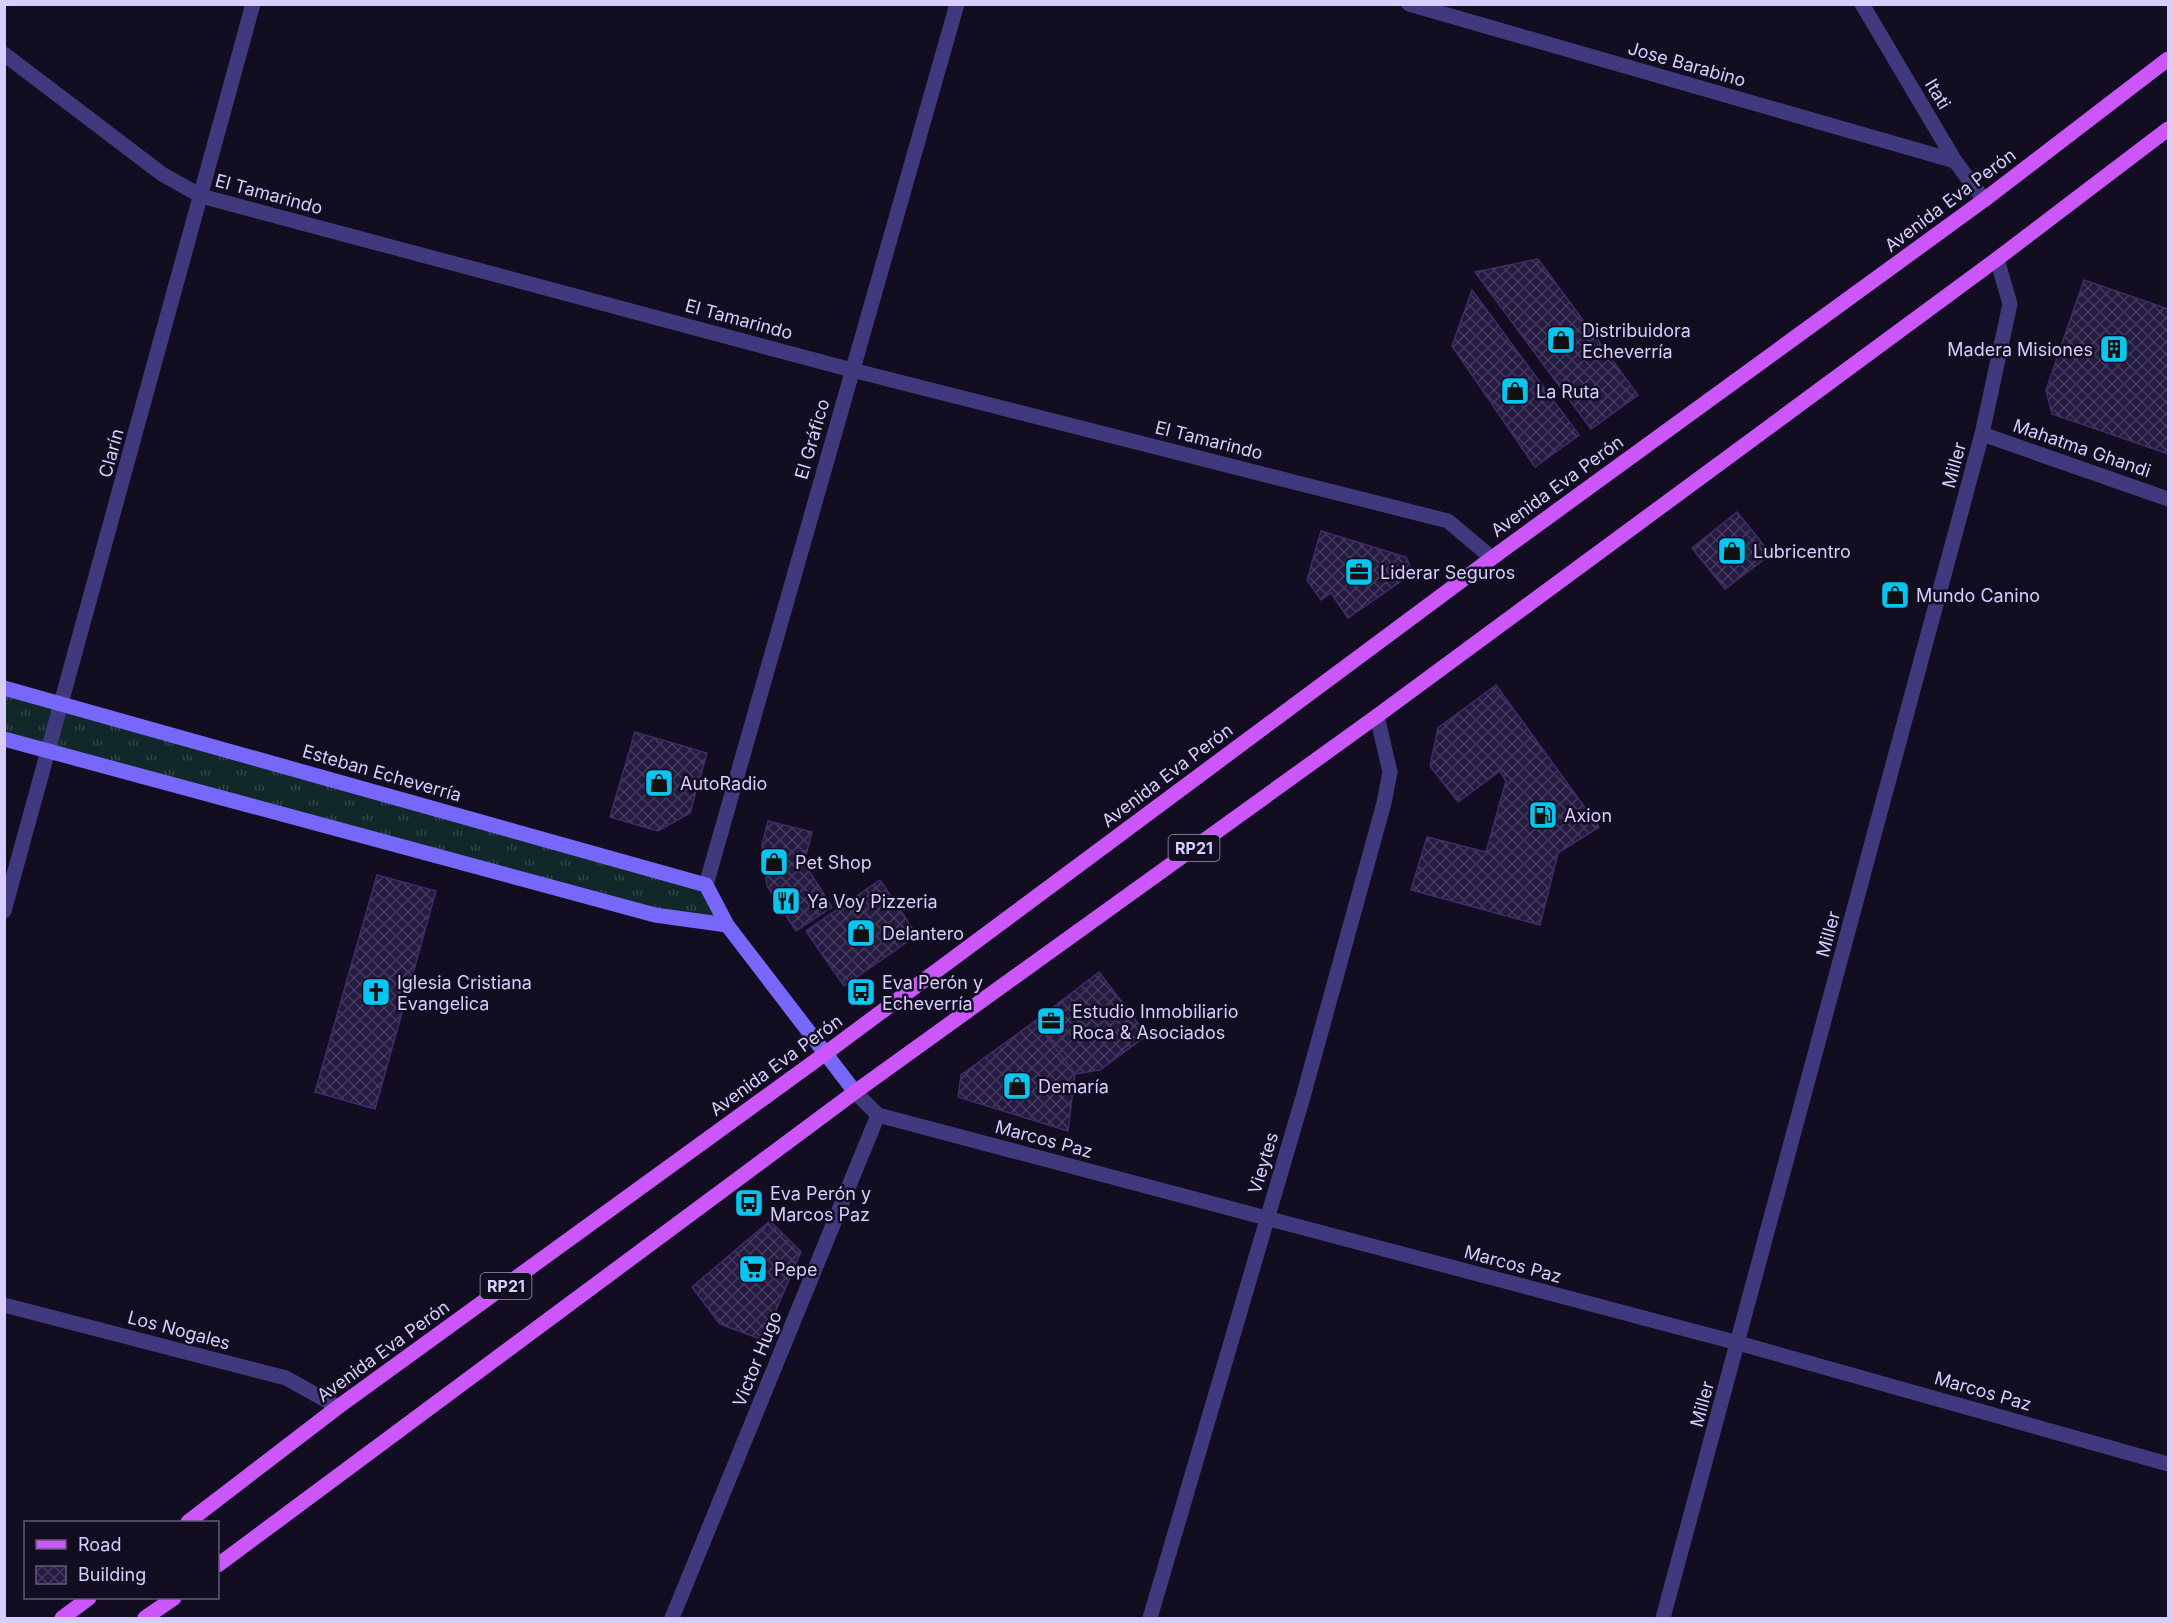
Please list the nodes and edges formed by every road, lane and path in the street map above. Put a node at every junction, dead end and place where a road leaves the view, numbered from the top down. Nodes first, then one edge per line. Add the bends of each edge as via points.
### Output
1 (253, 4) edge
2 (957, 4) edge
3 (1409, 4) edge
4 (1862, 4) edge
5 (4, 54) edge
6 (2169, 59) edge
7 (2169, 129) edge
8 (1955, 161) junction
9 (201, 196) junction
10 (1984, 200) junction
11 (1997, 259) junction
12 (852, 370) junction
13 (1982, 434) junction
14 (2169, 499) edge
15 (1492, 558) junction
16 (4, 688) edge
17 (62, 703) junction
18 (1377, 716) junction
19 (4, 740) edge
20 (48, 751) junction
21 (706, 885) junction
22 (4, 911) edge
23 (727, 925) junction
24 (826, 1053) junction
25 (855, 1092) junction
26 (878, 1115) junction
27 (1266, 1219) junction
28 (4, 1305) edge
29 (1738, 1343) junction
30 (338, 1407) junction
31 (2169, 1464) edge
32 (189, 1521) edge
33 (219, 1564) edge
34 (88, 1599) edge
35 (173, 1599) edge
36 (62, 1618) edge
37 (145, 1618) edge
38 (672, 1618) edge
39 (1150, 1618) edge
40 (1663, 1618) edge

1 - 9 street, Clarín
2 - 12 street, El Gráfico
3 - 8 street, Jose Barabino
4 - 8 street, Itati
5 - 9 street, El Tamarindo via 162,174
6 - 10 main road, Avenida Eva Perón / RP21
7 - 11 main road, RP21
8 - 10 street, Itati
9 - 12 street, El Tamarindo
9 - 17 street, Clarín
10 - 15 main road, Avenida Eva Perón / RP21
11 - 13 street, Miller via 2010,304
11 - 18 main road, RP21
12 - 15 street, El Tamarindo via 1448,521
12 - 21 street, El Gráfico
13 - 14 street, Mahatma Ghandi
13 - 29 street, Miller
15 - 24 main road, Avenida Eva Perón / RP21
16 - 17 main road, Esteban Echeverría
17 - 20 street, Clarín
17 - 21 main road, Esteban Echeverría
18 - 25 main road, RP21
18 - 27 street, Vieytes via 1390,772 1384,803
19 - 20 main road
20 - 22 street, Clarín
20 - 23 main road via 655,915
21 - 23 main road
23 - 24 main road
24 - 25 main road
24 - 30 main road, Avenida Eva Perón / RP21
25 - 26 street, Marcos Paz
25 - 33 main road, RP21
26 - 27 street, Marcos Paz
26 - 38 street, Victor Hugo
27 - 29 street, Marcos Paz
27 - 39 street, Vieytes
28 - 30 street, Los Nogales via 286,1378
29 - 31 street, Marcos Paz
29 - 40 street, Miller
30 - 32 main road, Avenida Eva Perón / RP21
34 - 36 main road
35 - 37 main road

